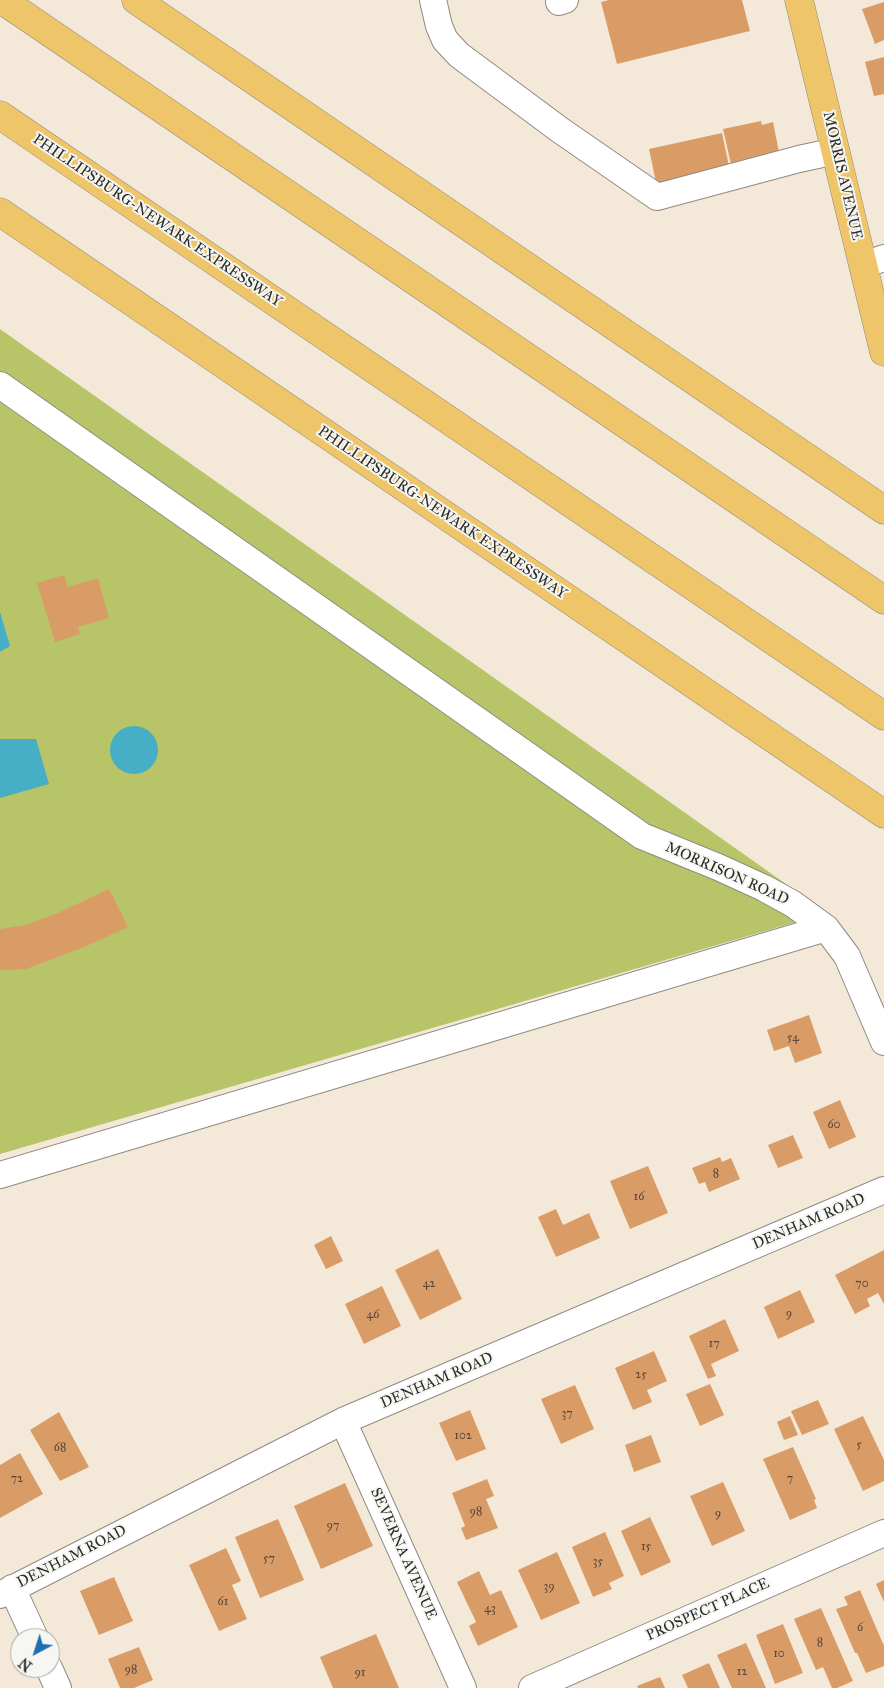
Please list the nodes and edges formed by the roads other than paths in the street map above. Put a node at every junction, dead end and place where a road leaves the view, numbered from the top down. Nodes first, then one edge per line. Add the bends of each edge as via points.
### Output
1 (2, 0) edge
2 (136, 0) edge
3 (433, 0) edge
4 (799, 0) edge
5 (0, 115) edge
6 (836, 151) junction
7 (0, 212) edge
8 (873, 262) edge
9 (884, 352) edge
10 (0, 385) edge
11 (884, 510) edge
12 (878, 597) edge
13 (884, 716) edge
14 (884, 814) edge
15 (826, 928) junction
16 (884, 1042) edge
17 (0, 1175) edge
18 (884, 1190) edge
19 (343, 1421) junction
20 (884, 1533) edge
21 (6, 1591) edge
22 (29, 1628) edge
23 (463, 1688) edge
24 (532, 1688) edge

1 - 12 main road
2 - 11 main road
3 - 6 street via 445,40 459,55 657,197
4 - 6 main road, MORRIS AVENUE
5 - 13 main road, PHILLIPSBURG-NEWARK EXPRESSWAY
6 - 8 main road, MORRIS AVENUE
7 - 14 main road, PHILLIPSBURG-NEWARK EXPRESSWAY
8 - 9 main road, MORRIS AVENUE
10 - 15 street, MORRISON ROAD via 642,836 764,888
15 - 16 street, MORRISON ROAD via 847,956
15 - 17 street
18 - 19 street, DENHAM ROAD
19 - 21 street, DENHAM ROAD
19 - 23 street, SEVERNA AVENUE
20 - 24 street, PROSPECT PLACE
21 - 22 street

